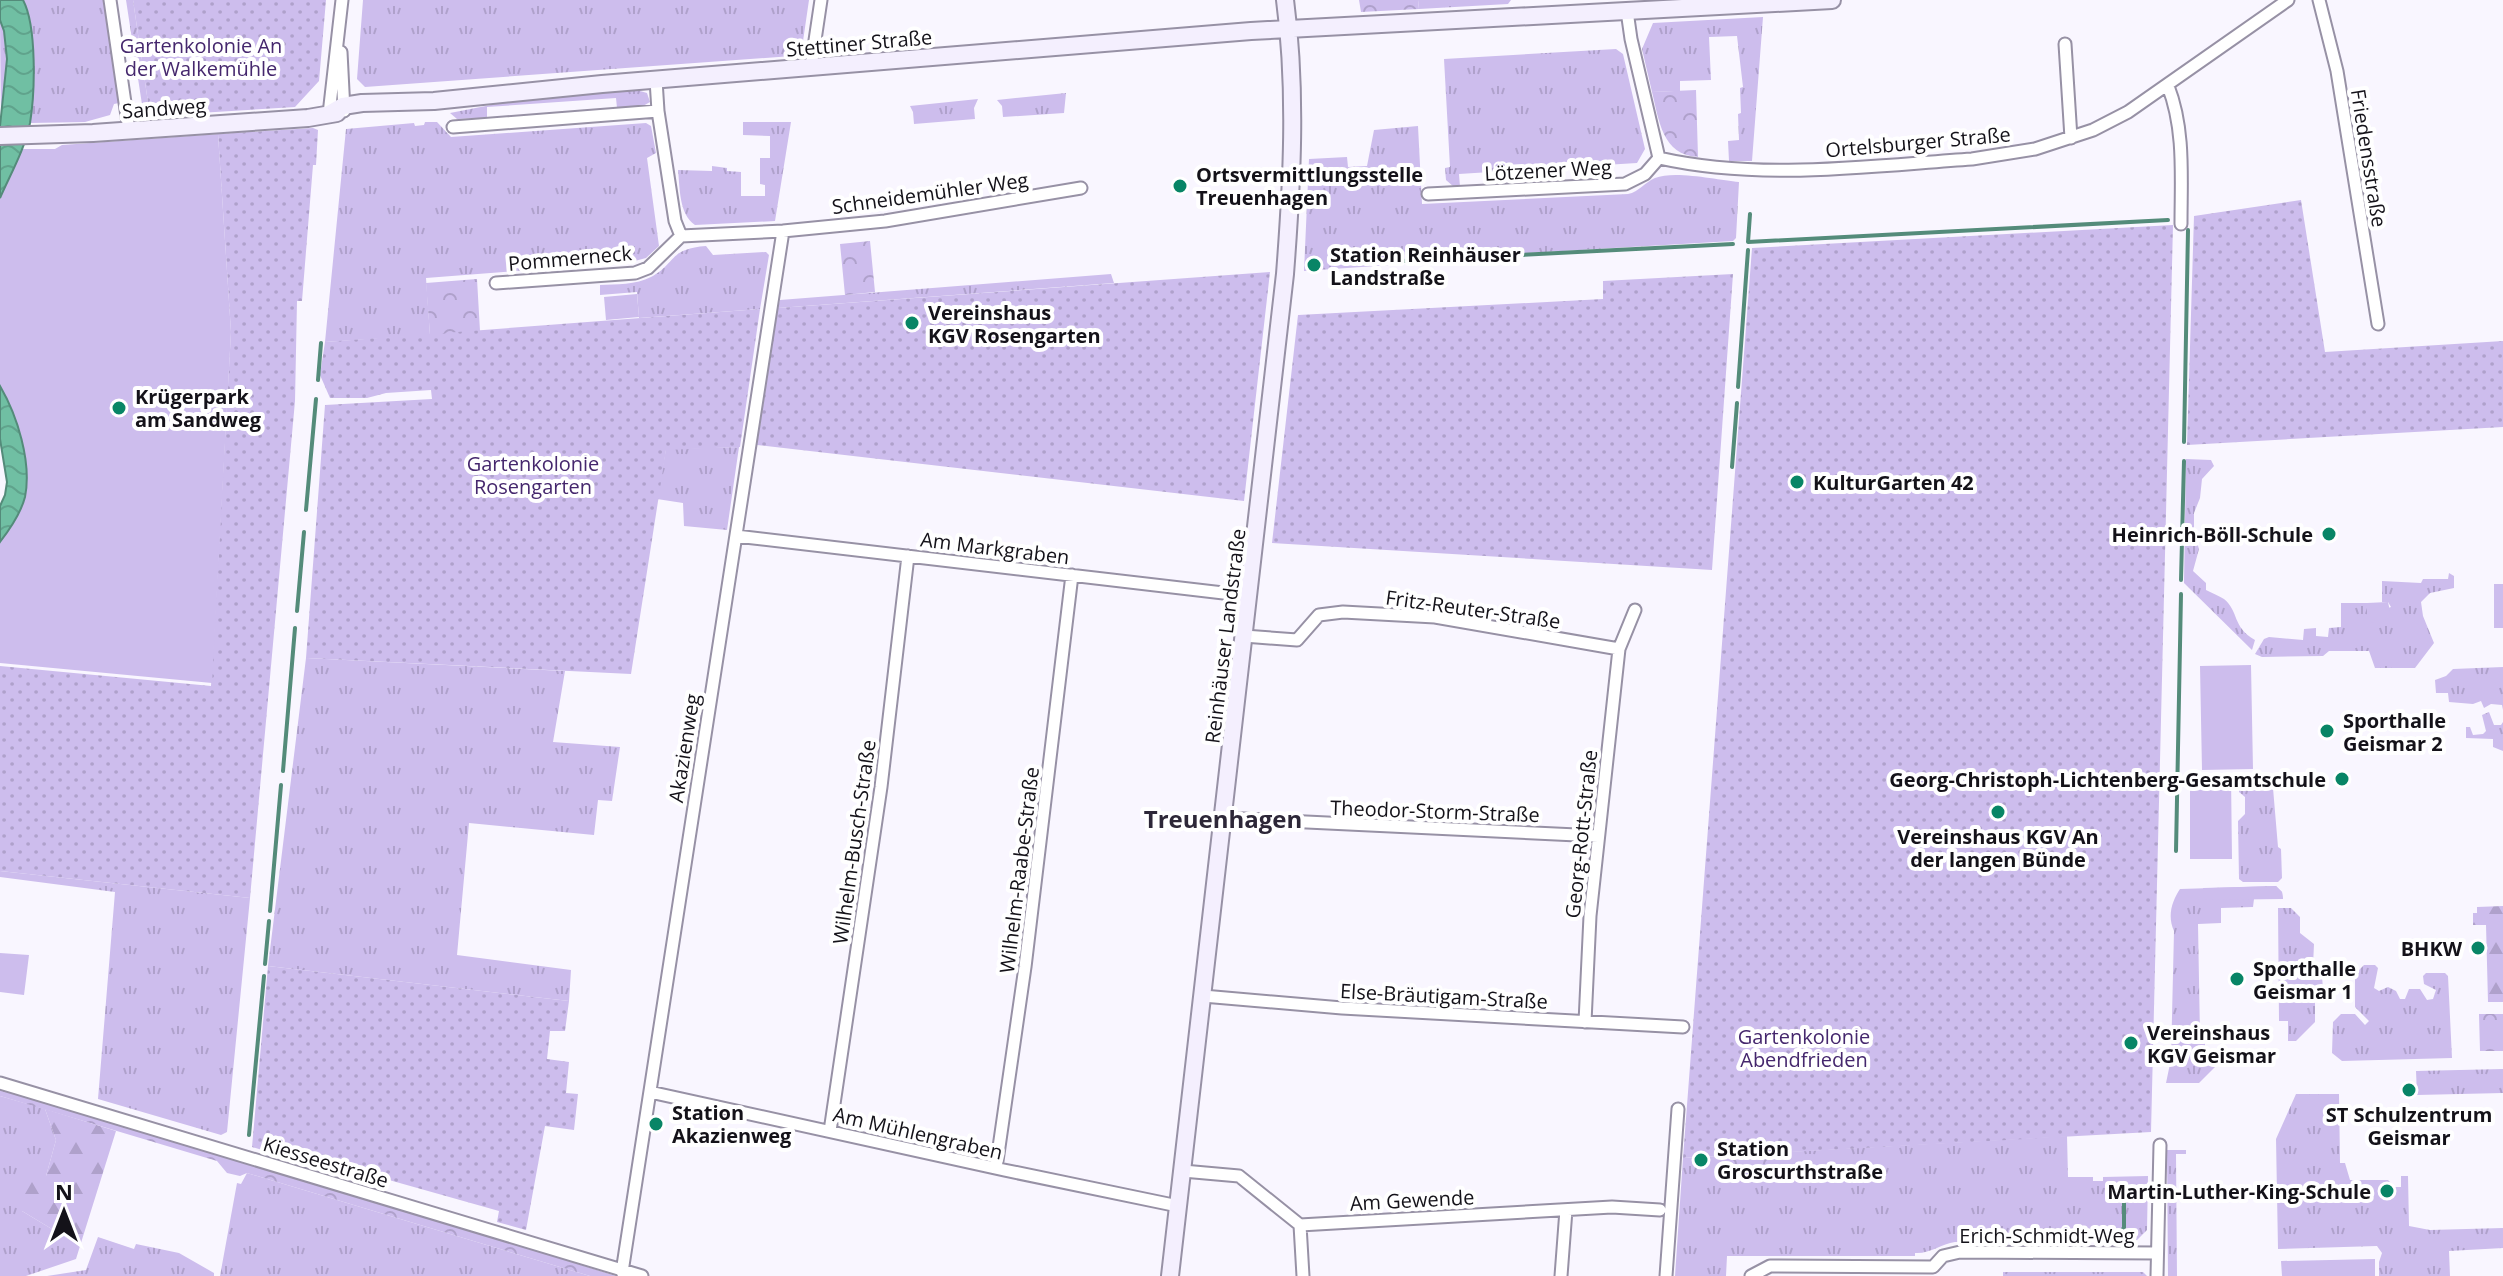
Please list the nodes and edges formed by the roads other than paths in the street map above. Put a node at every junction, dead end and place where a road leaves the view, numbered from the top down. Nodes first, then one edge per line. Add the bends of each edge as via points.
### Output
1 (110, 0) edge
2 (342, 0) edge
3 (821, 0) edge
4 (1285, 0) edge
5 (1832, 0) edge
6 (2288, 0) edge
7 (2319, 0) edge
8 (1787, 1) edge
9 (1535, 8) edge
10 (1627, 11) junction
11 (1288, 29) junction
12 (2065, 44) dead end
13 (811, 67) junction
14 (656, 80) junction
15 (2168, 86) junction
16 (339, 111) junction
17 (658, 111) junction
18 (453, 127) dead end
19 (129, 130) junction
20 (0, 136) edge
21 (2071, 138) junction
22 (1659, 158) junction
23 (1081, 188) dead end
24 (1428, 194) dead end
25 (2181, 224) dead end
26 (783, 231) junction
27 (681, 236) junction
28 (496, 283) dead end
29 (2378, 324) dead end
30 (736, 536) junction
31 (908, 556) junction
32 (1072, 575) junction
33 (1249, 596) junction
34 (1635, 610) dead end
35 (1244, 636) junction
36 (1619, 649) junction
37 (1223, 818) junction
38 (1598, 836) junction
39 (1203, 996) junction
40 (1585, 1022) junction
41 (1683, 1027) dead end
42 (0, 1083) edge
43 (650, 1092) junction
44 (1678, 1109) dead end
45 (830, 1131) junction
46 (2160, 1145) dead end
47 (996, 1168) junction
48 (1183, 1171) junction
49 (1178, 1206) junction
50 (1566, 1210) junction
51 (1660, 1210) dead end
52 (1300, 1225) junction
53 (2157, 1253) junction
54 (622, 1272) junction
55 (1932, 1272) edge
56 (642, 1276) edge
57 (1170, 1276) edge
58 (1303, 1276) edge
59 (1561, 1276) edge
60 (1666, 1276) edge
61 (1751, 1276) edge
62 (2157, 1276) edge

1 - 19 street
2 - 16 street
3 - 13 street
4 - 11 street, Reinhäuser Landstraße
5 - 8 street, Stettiner Straße
6 - 15 street, Ortelsburger Straße
7 - 29 street, Friedensstraße via 2337,71
8 - 10 street, Stettiner Straße
9 - 10 street, Stettiner Straße
9 - 11 street, Stettiner Straße
10 - 22 street
11 - 13 street, Stettiner Straße
11 - 33 street, Reinhäuser Landstraße via 1290,208
12 - 21 street
13 - 14 street, Stettiner Straße
14 - 16 street, Stettiner Straße
14 - 17 street
15 - 21 street, Ortelsburger Straße via 2128,112
15 - 25 street via 2180,144
16 - 19 street, Sandweg via 308,118
17 - 18 street
17 - 27 street
19 - 20 street, Sandweg
21 - 22 street, Ortelsburger Straße via 2004,155 1836,167 1749,171
22 - 24 street, Lötzener Weg via 1645,174 1625,184
23 - 26 street, Schneidemühler Weg via 885,221
26 - 27 street
26 - 30 street, Akazienweg
27 - 28 street, Pommerneck via 648,268 635,273
30 - 31 street, Am Markgraben
30 - 43 street, Akazienweg
31 - 32 street, Am Markgraben
31 - 45 street, Wilhelm-Busch-Straße via 881,787
32 - 33 street, Am Markgraben
32 - 47 street, Wilhelm-Raabe-Straße
33 - 35 street, Reinhäuser Landstraße
34 - 36 street
35 - 36 street, Fritz-Reuter-Straße via 1297,640 1319,615 1343,612 1444,618
35 - 37 street, Reinhäuser Landstraße
36 - 38 street, Georg-Rott-Straße
37 - 38 street, Theodor-Storm-Straße
37 - 39 street, Reinhäuser Landstraße
38 - 40 street, Georg-Rott-Straße
39 - 40 street, Else-Bräutigam-Straße
39 - 48 street, Reinhäuser Landstraße
40 - 41 street, Else-Bräutigam-Straße
42 - 54 street, Kiesseestraße
43 - 45 street, Am Mühlengraben
43 - 54 street, Akazienweg
44 - 60 street
45 - 47 street, Am Mühlengraben
46 - 53 street
47 - 49 street, Am Mühlengraben
48 - 49 street, Reinhäuser Landstraße
48 - 52 street via 1239,1176
49 - 57 street, Reinhäuser Landstraße
50 - 51 street, Am Gewende
50 - 52 street, Am Gewende
50 - 59 street
52 - 58 street
53 - 55 street, Erich-Schmidt-Weg via 1960,1252 1943,1256
53 - 62 street
54 - 56 street, Kiesseestraße
55 - 61 street, Erich-Schmidt-Weg via 1770,1266

